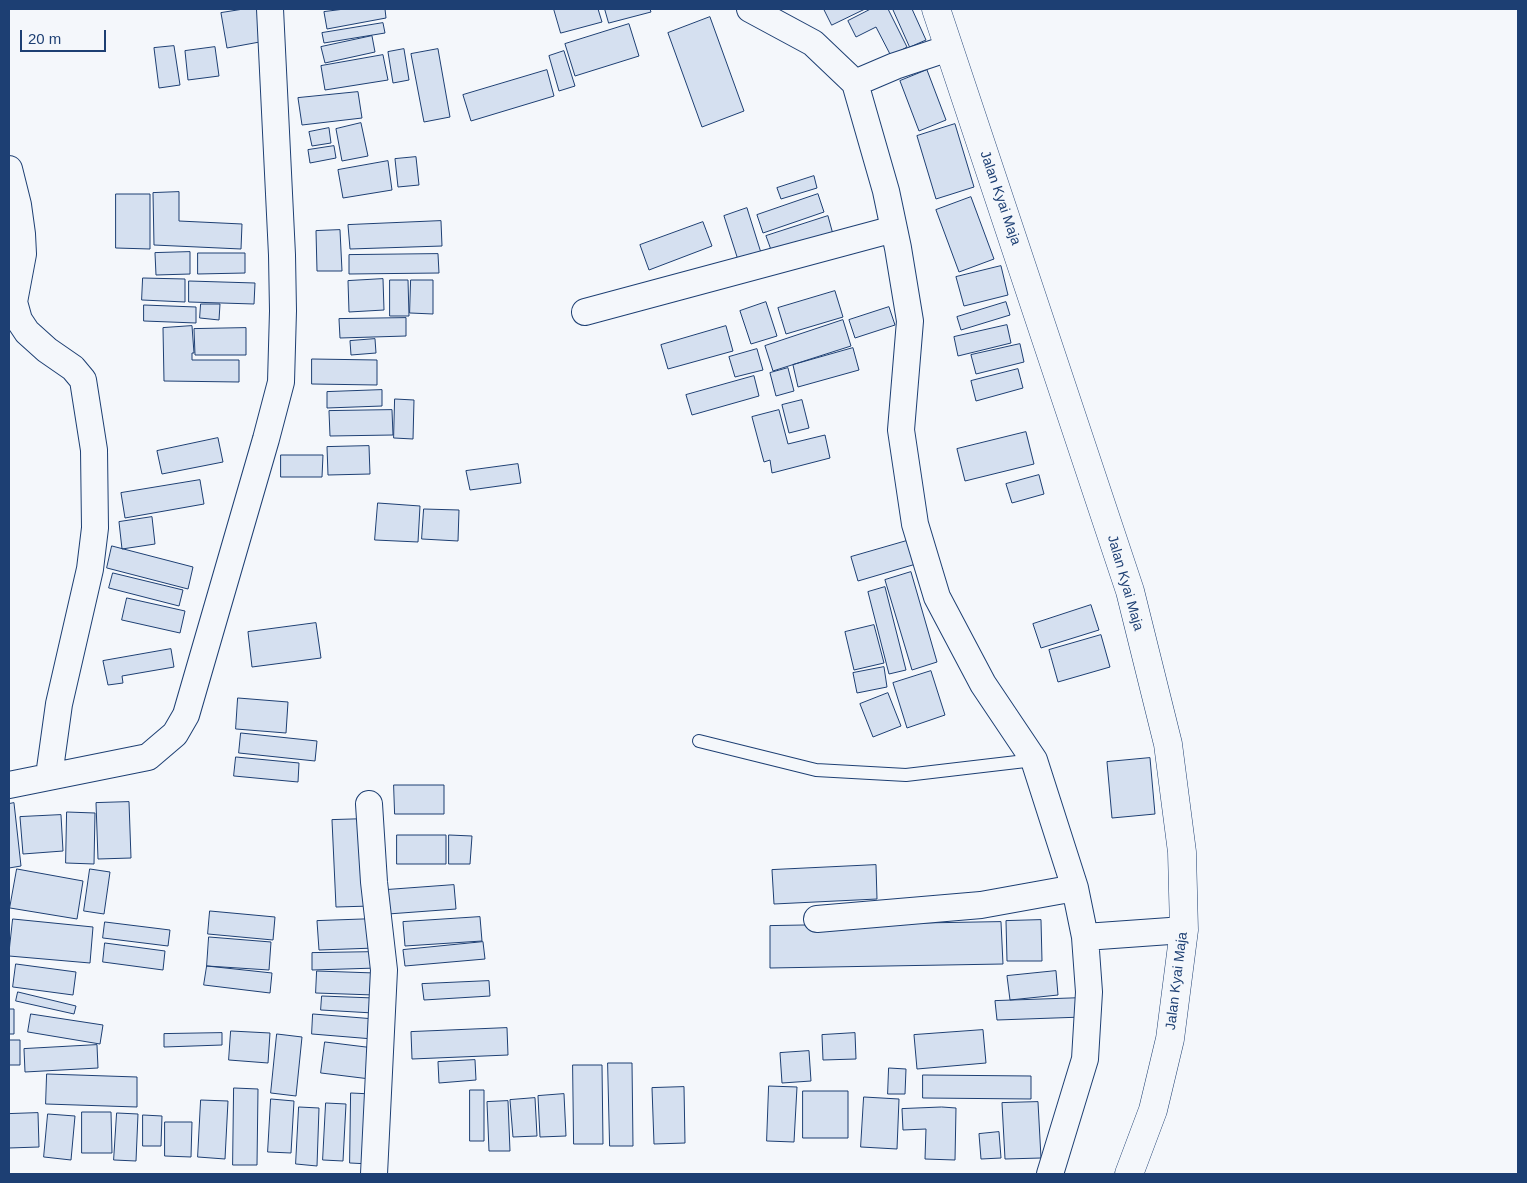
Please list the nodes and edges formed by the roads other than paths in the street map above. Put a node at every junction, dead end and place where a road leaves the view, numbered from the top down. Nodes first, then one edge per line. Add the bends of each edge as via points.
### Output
1 (270, 9) edge
2 (750, 9) edge
3 (936, 9) edge
4 (949, 48) junction
5 (862, 80) junction
6 (9, 169) edge
7 (894, 229) junction
8 (585, 312) dead end
9 (698, 741) dead end
10 (1034, 760) junction
11 (49, 776) junction
12 (9, 785) edge
13 (369, 804) dead end
14 (1075, 888) junction
15 (817, 919) dead end
16 (1184, 930) junction
17 (1094, 936) junction
18 (374, 1174) edge
19 (1050, 1174) edge
20 (1129, 1174) edge

1 - 11 street via 282,255 281,382 186,715 175,734 148,757
2 - 5 street via 813,43
3 - 4 main road, Jalan Kyai Maja
4 - 5 street
4 - 16 main road, Jalan Kyai Maja via 1130,591 1168,744 1182,852
5 - 7 street
6 - 11 street via 22,234 23,254 14,302 19,320 46,350 73,368 83,380 94,450 95,528 90,569 60,704
7 - 8 street
7 - 10 street via 910,321 901,430 915,524 937,597 984,684
9 - 10 lane via 816,770 906,775
10 - 14 street
11 - 12 street
13 - 18 street via 384,970
14 - 15 street via 982,905
14 - 17 street
16 - 17 street
16 - 20 main road, Jalan Kyai Maja via 1170,1039 1153,1110
17 - 19 street via 1085,1059

